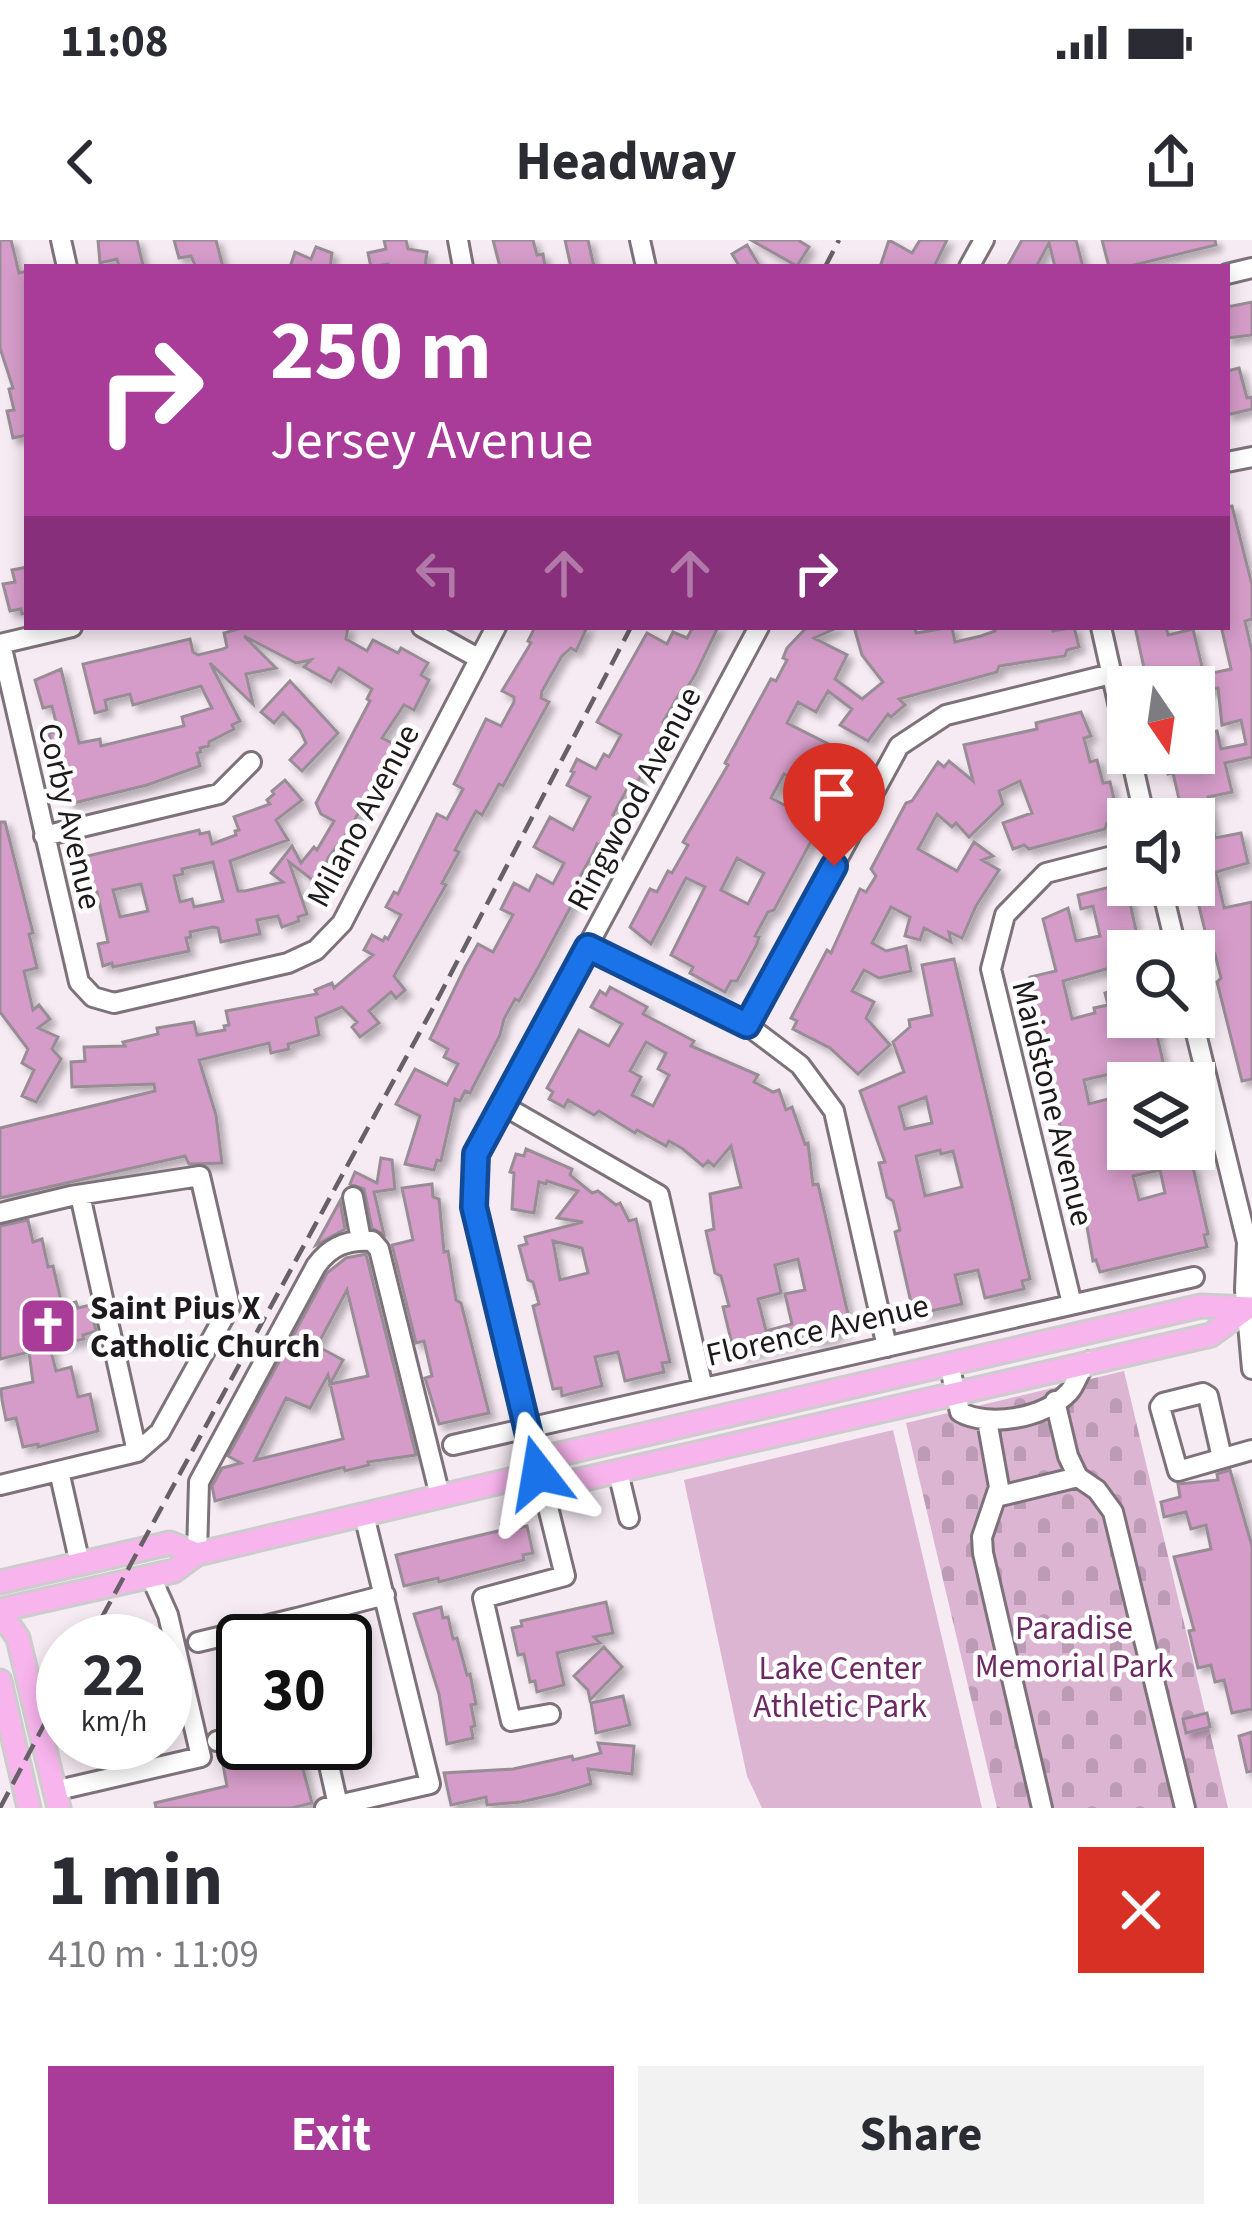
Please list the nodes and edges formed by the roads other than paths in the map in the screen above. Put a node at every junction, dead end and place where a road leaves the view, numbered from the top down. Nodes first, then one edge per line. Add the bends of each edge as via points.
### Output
1 (59, 630) edge
2 (427, 630) edge
3 (494, 630) edge
4 (757, 630) edge
5 (1102, 630) edge
6 (1, 644) edge
7 (478, 658) junction
8 (1109, 666) edge
9 (1107, 675) edge
10 (251, 762) dead end
11 (44, 836) junction
12 (1107, 857) edge
13 (588, 947) junction
14 (94, 997) joint
15 (747, 1025) junction
16 (1197, 1038) edge
17 (501, 1104) junction
18 (80, 1195) junction
19 (353, 1197) dead end
20 (0, 1213) edge
21 (361, 1240) junction
22 (1248, 1262) edge
23 (1195, 1276) dead end
24 (1072, 1304) junction
25 (1249, 1308) edge
26 (886, 1347) junction
27 (1093, 1359) junction
28 (949, 1364) junction
29 (1252, 1369) edge
30 (703, 1388) junction
31 (955, 1394) junction
32 (1055, 1401) junction
33 (987, 1420) junction
34 (527, 1428) junction
35 (453, 1445) dead end
36 (1252, 1450) edge
37 (137, 1452) junction
38 (1222, 1457) junction
39 (59, 1471) junction
40 (618, 1472) junction
41 (538, 1473) junction
42 (1078, 1477) junction
43 (0, 1485) edge
44 (440, 1496) junction
45 (996, 1497) junction
46 (364, 1515) junction
47 (628, 1518) dead end
48 (196, 1554) junction
49 (80, 1564) junction
50 (152, 1577) junction
51 (0, 1582) edge
52 (386, 1595) junction
53 (0, 1611) edge
54 (312, 1614) edge
55 (216, 1638) edge
56 (198, 1642) dead end
57 (0, 1681) edge
58 (550, 1714) dead end
59 (327, 1770) edge
60 (56, 1800) edge
61 (332, 1806) edge
62 (29, 1808) edge
63 (1042, 1808) edge
64 (1185, 1808) edge

1 - 6 street
2 - 7 street
3 - 7 street, Milano Avenue
4 - 13 street, Ringwood Avenue
5 - 8 street
6 - 11 street, Corby Avenue
7 - 14 street, Milano Avenue via 342,923 316,950 114,1003
9 - 15 street via 946,715 898,746
10 - 11 street via 219,794
11 - 14 street, Corby Avenue via 79,982
12 - 24 street, Maidstone Avenue via 1046,873 1005,915 991,969
13 - 15 street
13 - 17 street, Ringwood Avenue
15 - 26 street via 800,1065 835,1111
16 - 22 street
17 - 30 street via 659,1195
17 - 34 street, Ringwood Avenue via 476,1154 474,1207
18 - 20 street
18 - 37 street
18 - 37 street via 200,1176 230,1306 160,1432
19 - 21 street
21 - 44 street via 379,1249
21 - 48 street via 327,1250 199,1481
22 - 25 street
23 - 24 street, Florence Avenue
24 - 26 street, Florence Avenue
25 - 27 main road, Florence Avenue via 1210,1335
25 - 28 main road, Florence Avenue via 1201,1306
25 - 29 street
26 - 30 street, Florence Avenue
27 - 31 main road, Florence Avenue
27 - 32 street
28 - 31 street
28 - 41 main road, Florence Avenue via 551,1456
30 - 34 street, Florence Avenue
31 - 33 street via 960,1412
31 - 40 main road, Florence Avenue
32 - 33 street
32 - 42 street
33 - 45 street
34 - 35 street, Florence Avenue
34 - 41 street, Ringwood Avenue
36 - 38 street
37 - 39 street
38 - 38 street via 1208,1396 1163,1402 1178,1471
39 - 43 street
39 - 49 street
40 - 41 main road, Florence Avenue via 558,1485
40 - 47 street
41 - 44 main road, Florence Avenue
41 - 58 street, Ringwood Avenue via 566,1576 483,1598 511,1721
42 - 45 street
42 - 64 street via 1113,1512
44 - 46 main road, Florence Avenue
45 - 63 street via 983,1553
46 - 48 main road, Florence Avenue
46 - 52 street
48 - 49 main road, Florence Avenue via 170,1543
48 - 50 main road, Florence Avenue
49 - 51 main road, Florence Avenue
50 - 53 main road, Florence Avenue
50 - 60 street via 169,1615 201,1756
52 - 54 street
52 - 61 street via 430,1784
53 - 60 main road via 18,1638
55 - 56 street
57 - 62 main road
59 - 61 street

